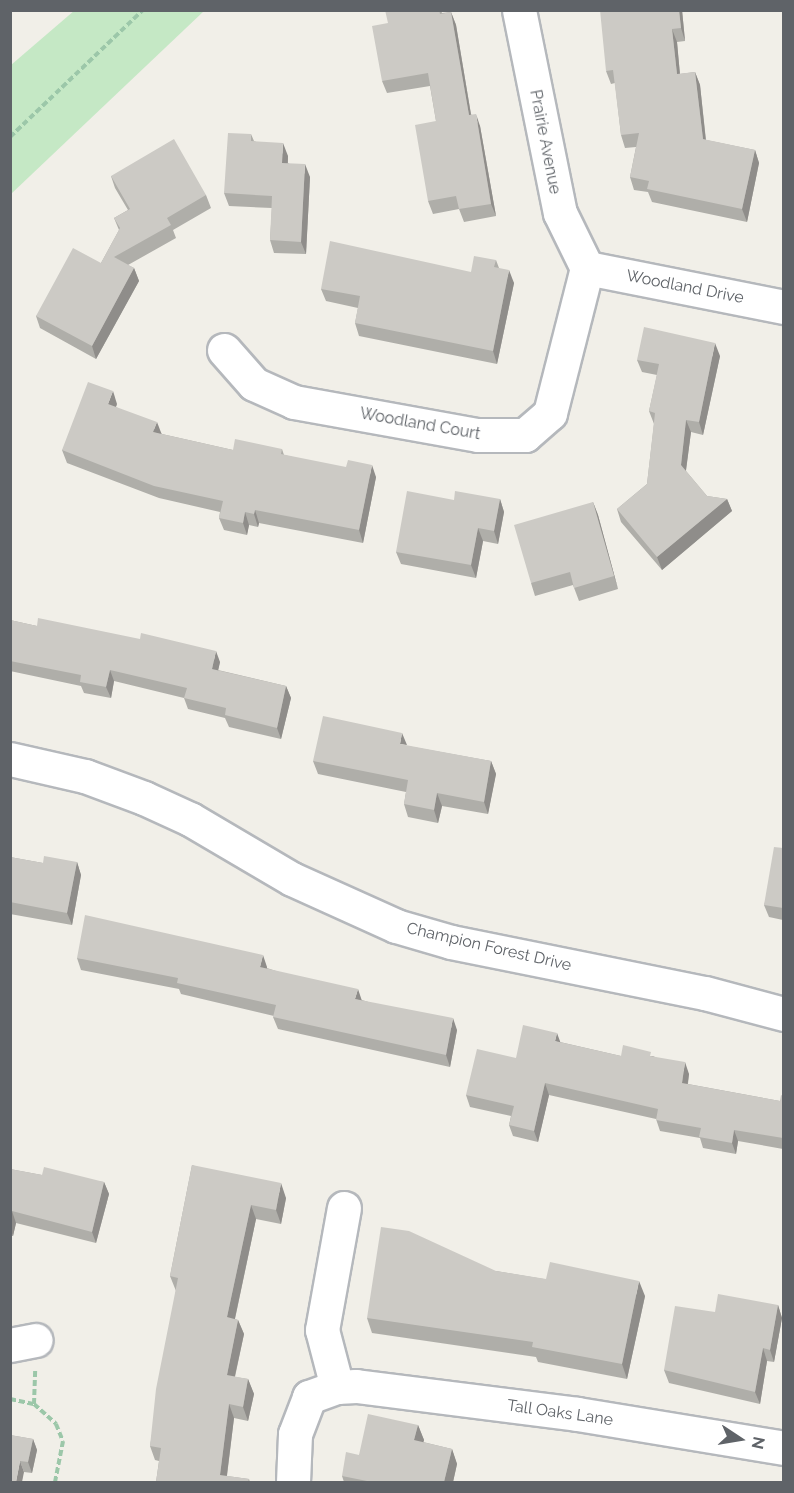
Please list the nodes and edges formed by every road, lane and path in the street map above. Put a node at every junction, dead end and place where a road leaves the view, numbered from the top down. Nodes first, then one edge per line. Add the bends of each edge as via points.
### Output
1 (143, 10) edge
2 (519, 10) edge
3 (10, 137) edge
4 (586, 268) junction
5 (783, 307) edge
6 (224, 350) dead end
7 (10, 759) edge
8 (783, 1014) edge
9 (344, 1208) dead end
10 (337, 1387) junction
11 (10, 1399) edge
12 (783, 1448) edge
13 (55, 1482) edge
14 (293, 1482) edge

1 - 3 path
2 - 4 street, Prairie Avenue via 560,213
4 - 5 street, Woodland Drive
4 - 6 street, Woodland Court via 550,413 525,435 478,435 294,402 254,384
7 - 8 street, Champion Forest Drive via 85,776 144,798 190,819 292,879 396,926 451,942 705,993
9 - 10 street via 322,1330
10 - 12 street, Tall Oaks Lane via 356,1386 577,1414
10 - 14 street via 309,1397 295,1434
11 - 13 path via 34,1404 57,1424 63,1442

